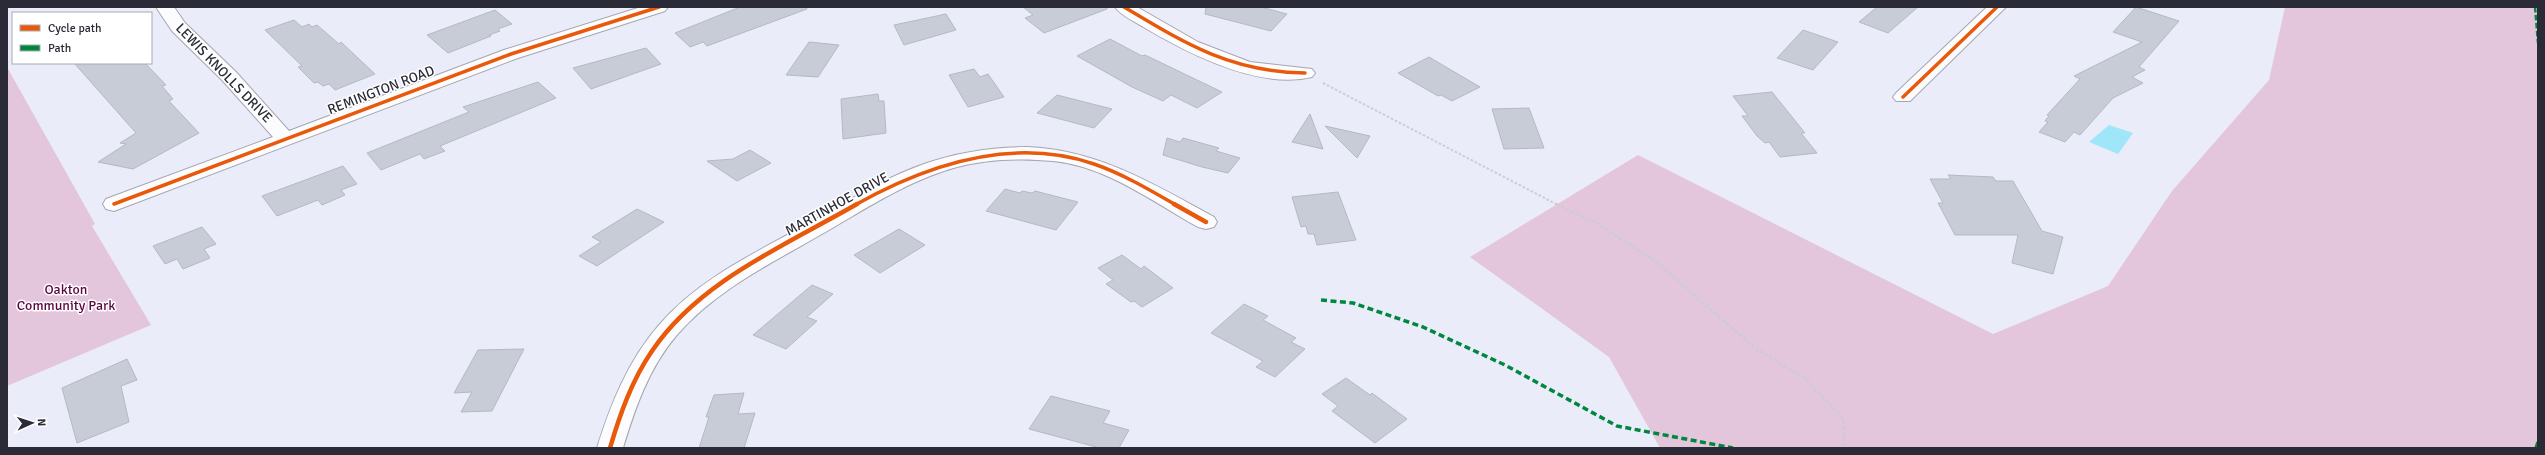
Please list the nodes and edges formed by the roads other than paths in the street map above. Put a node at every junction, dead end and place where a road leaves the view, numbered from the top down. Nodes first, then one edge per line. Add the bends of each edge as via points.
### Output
1 (165, 7) edge
2 (659, 7) edge
3 (1124, 7) edge
4 (1997, 7) edge
5 (1305, 73) road end
6 (1903, 97) dead end
7 (285, 138) junction
8 (114, 204) dead end
9 (1206, 222) dead end
10 (610, 448) edge

1 - 7 street, LEWIS KNOLLS DRIVE via 178,27 229,76
2 - 7 street, REMINGTON ROAD via 511,54
3 - 5 street via 1177,39 1235,65 1285,73
4 - 6 street
7 - 8 street, REMINGTON ROAD
9 - 10 street, MARTINHOE DRIVE via 1108,171 1083,161 1056,155 992,155 916,174 889,186 742,270 706,295 678,320 653,349 635,379 621,411

